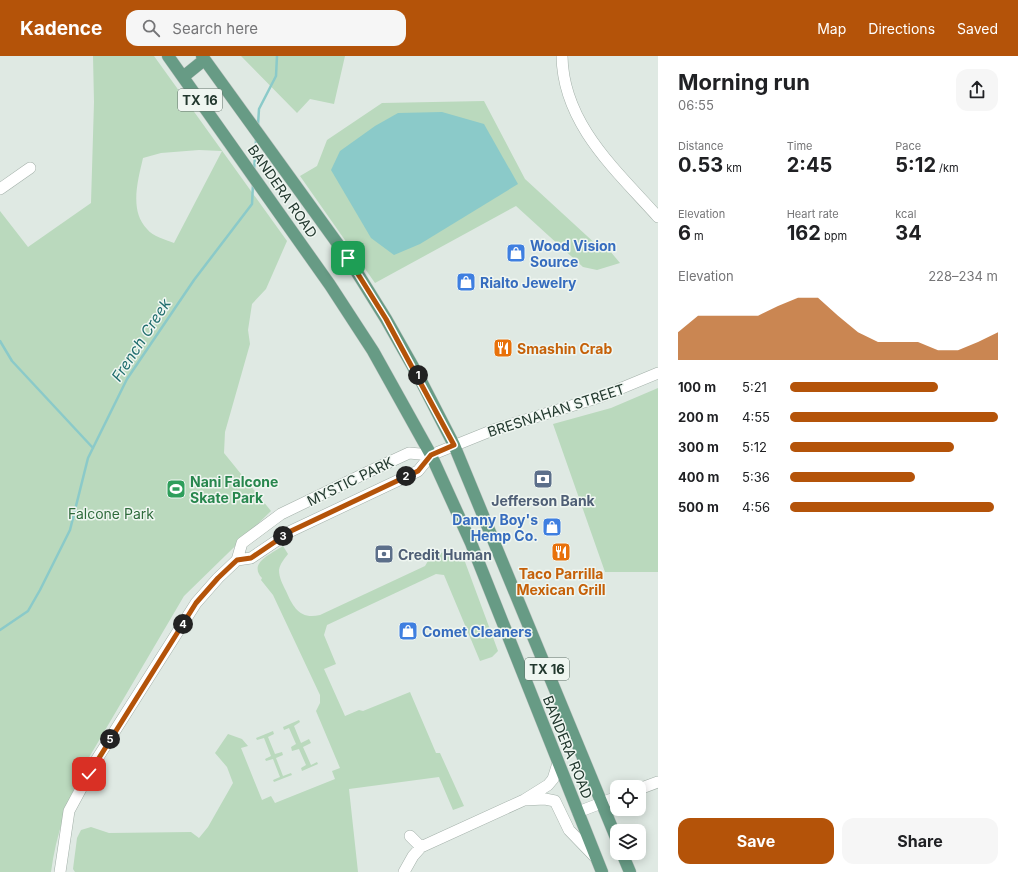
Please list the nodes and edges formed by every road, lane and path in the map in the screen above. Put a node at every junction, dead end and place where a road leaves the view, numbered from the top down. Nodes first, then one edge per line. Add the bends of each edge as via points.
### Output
1 (168, 56) edge
2 (562, 56) edge
3 (203, 58) edge
4 (183, 77) junction
5 (30, 168) dead end
6 (0, 189) edge
7 (658, 217) edge
8 (658, 373) edge
9 (454, 445) junction
10 (431, 455) junction
11 (237, 560) junction
12 (558, 763) junction
13 (658, 782) edge
14 (646, 786) edge
15 (524, 800) junction
16 (610, 800) edge
17 (602, 803) junction
18 (578, 812) junction
19 (611, 824) edge
20 (410, 836) dead end
21 (421, 847) junction
22 (596, 858) junction
23 (625, 860) edge
24 (60, 872) edge
25 (404, 872) edge
26 (602, 872) edge
27 (630, 872) edge

1 - 4 main road, BANDERA ROAD / TX 16
2 - 7 street via 563,75 568,93 582,126 603,155
3 - 4 main road
3 - 9 main road, BANDERA ROAD / TX 16 via 348,258 420,379
4 - 10 main road, BANDERA ROAD / TX 16 via 330,285 373,351
5 - 6 street
8 - 9 street, BRESNAHAN STREET via 600,397 493,430
9 - 10 street, BRESNAHAN STREET
9 - 17 main road, BANDERA ROAD / TX 16
10 - 11 street, MYSTIC PARK via 418,471 291,531 251,558
10 - 11 street, MYSTIC PARK via 409,453 281,514 242,543
10 - 12 main road, BANDERA ROAD / TX 16 via 463,524
11 - 24 street, MYSTIC PARK via 196,603 97,759 69,812
12 - 15 street via 553,779 548,785
12 - 18 main road, BANDERA ROAD / TX 16
13 - 14 street
15 - 21 street
15 - 22 street via 545,799 555,802 569,830
16 - 17 street
17 - 18 street
17 - 19 main road, BANDERA ROAD / TX 16
18 - 22 main road, BANDERA ROAD / TX 16
20 - 21 street
21 - 25 street
22 - 26 main road, BANDERA ROAD / TX 16
23 - 27 main road

